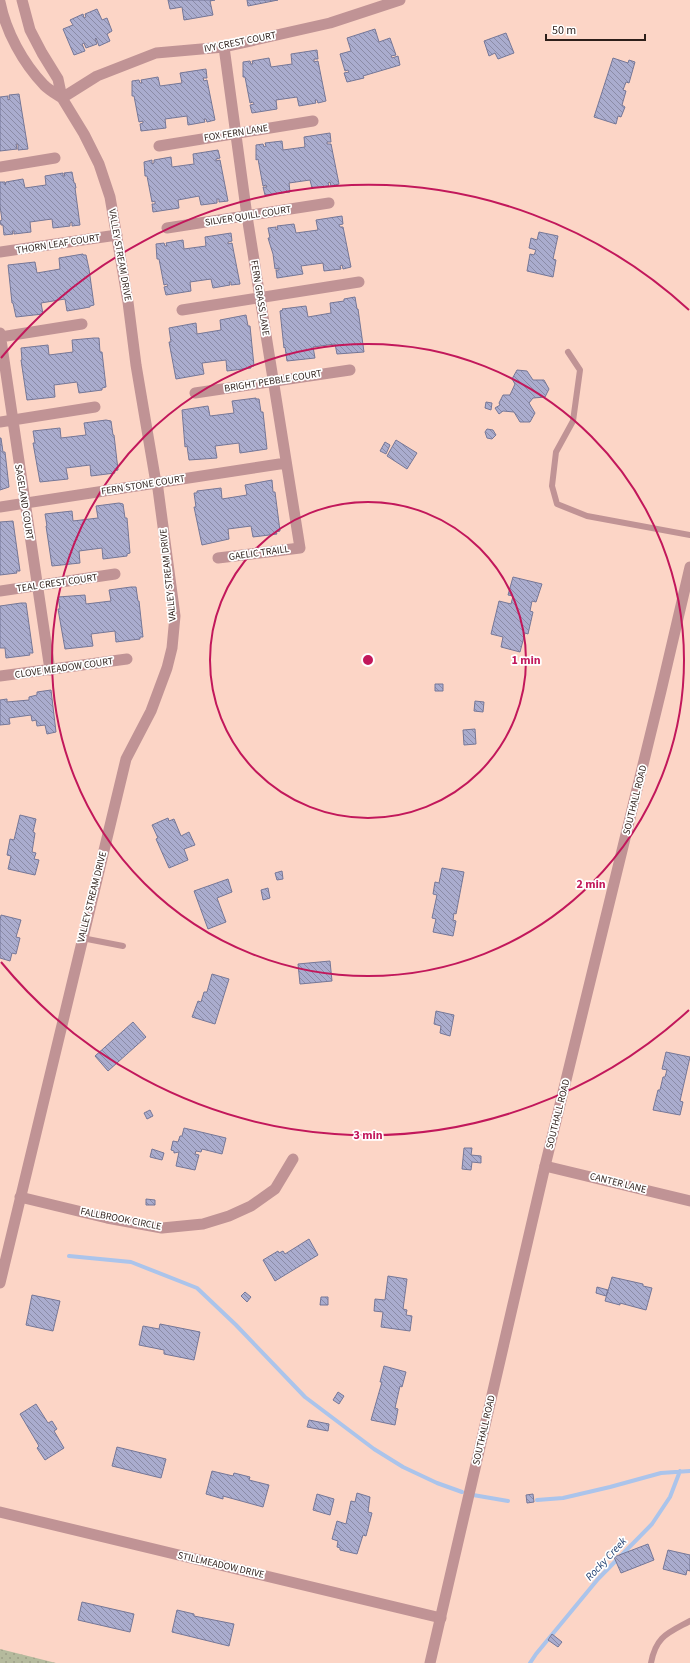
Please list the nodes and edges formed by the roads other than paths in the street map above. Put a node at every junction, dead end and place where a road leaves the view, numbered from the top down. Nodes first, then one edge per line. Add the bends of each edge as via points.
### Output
1 (22, 0) edge
2 (400, 0) edge
3 (0, 2) edge
4 (224, 47) junction
5 (62, 98) junction
6 (313, 121) dead end
7 (235, 133) junction
8 (159, 146) dead end
9 (55, 158) dead end
10 (0, 167) edge
11 (329, 203) dead end
12 (247, 216) junction
13 (167, 228) dead end
14 (117, 235) junction
15 (0, 252) edge
16 (359, 282) dead end
17 (260, 297) junction
18 (182, 310) dead end
19 (82, 324) dead end
20 (0, 336) edge
21 (568, 352) dead end
22 (350, 370) dead end
23 (273, 381) junction
24 (195, 393) dead end
25 (95, 407) dead end
26 (12, 420) junction
27 (0, 422) edge
28 (286, 463) junction
29 (156, 483) junction
30 (25, 503) junction
31 (0, 507) edge
32 (690, 534) edge
33 (300, 548) joint
34 (218, 558) dead end
35 (690, 567) edge
36 (115, 574) dead end
37 (37, 586) junction
38 (0, 591) edge
39 (127, 659) dead end
40 (50, 670) junction
41 (0, 676) edge
42 (82, 938) junction
43 (122, 946) dead end
44 (293, 1159) dead end
45 (545, 1166) junction
46 (20, 1197) junction
47 (690, 1201) edge
48 (0, 1283) edge
49 (0, 1512) edge
50 (441, 1618) junction
51 (690, 1621) edge
52 (430, 1663) edge
53 (651, 1663) edge

1 - 5 street, VALLEY STREAM DRIVE via 30,30 58,79
2 - 4 street, IVY CREST COURT via 330,23
3 - 5 street, VALLEY STREAM DRIVE via 11,35 25,59 45,86
4 - 5 street, IVY CREST COURT via 156,53 97,76
4 - 7 street, FERN GRASS LANE
5 - 14 street, VALLEY STREAM DRIVE via 99,164 110,197
6 - 7 street, FOX FERN LANE
7 - 8 street, FOX FERN LANE
7 - 12 street, FERN GRASS LANE
9 - 10 street
11 - 12 street, SILVER QUILL COURT
12 - 13 street, SILVER QUILL COURT
12 - 17 street, FERN GRASS LANE
14 - 15 street, THORN LEAF COURT
14 - 29 street, VALLEY STREAM DRIVE
16 - 17 street
17 - 18 street
17 - 23 street, FERN GRASS LANE
19 - 20 street
20 - 26 street, SAGELAND COURT
21 - 32 lane via 580,370 573,421 556,452 552,486 557,504 587,516
22 - 23 street, BRIGHT PEBBLE COURT
23 - 24 street, BRIGHT PEBBLE COURT
23 - 28 street, FERN GRASS LANE
25 - 26 street
26 - 27 street
26 - 30 street, SAGELAND COURT
28 - 29 street, FERN STONE COURT
28 - 33 street, FERN GRASS LANE
29 - 30 street, FERN STONE COURT
29 - 42 street, VALLEY STREAM DRIVE via 174,616 172,648 151,711 126,759
30 - 31 street, FERN STONE COURT
30 - 37 street, SAGELAND COURT
33 - 34 street, GAELIC TRAILL
35 - 45 street, SOUTHALL ROAD
36 - 37 street, TEAL CREST COURT
37 - 38 street, TEAL CREST COURT
37 - 40 street, SAGELAND COURT
39 - 40 street, CLOVE MEADOW COURT
40 - 41 street, CLOVE MEADOW COURT
42 - 43 lane
42 - 46 street, VALLEY STREAM DRIVE
44 - 46 street, FALLBROOK CIRCLE via 275,1189 252,1206 203,1224 162,1228
45 - 47 street, CANTER LANE
45 - 50 street, SOUTHALL ROAD
46 - 48 street, VALLEY STREAM DRIVE
49 - 50 street, STILLMEADOW DRIVE
50 - 52 street, SOUTHALL ROAD
51 - 53 lane via 665,1634 656,1644

